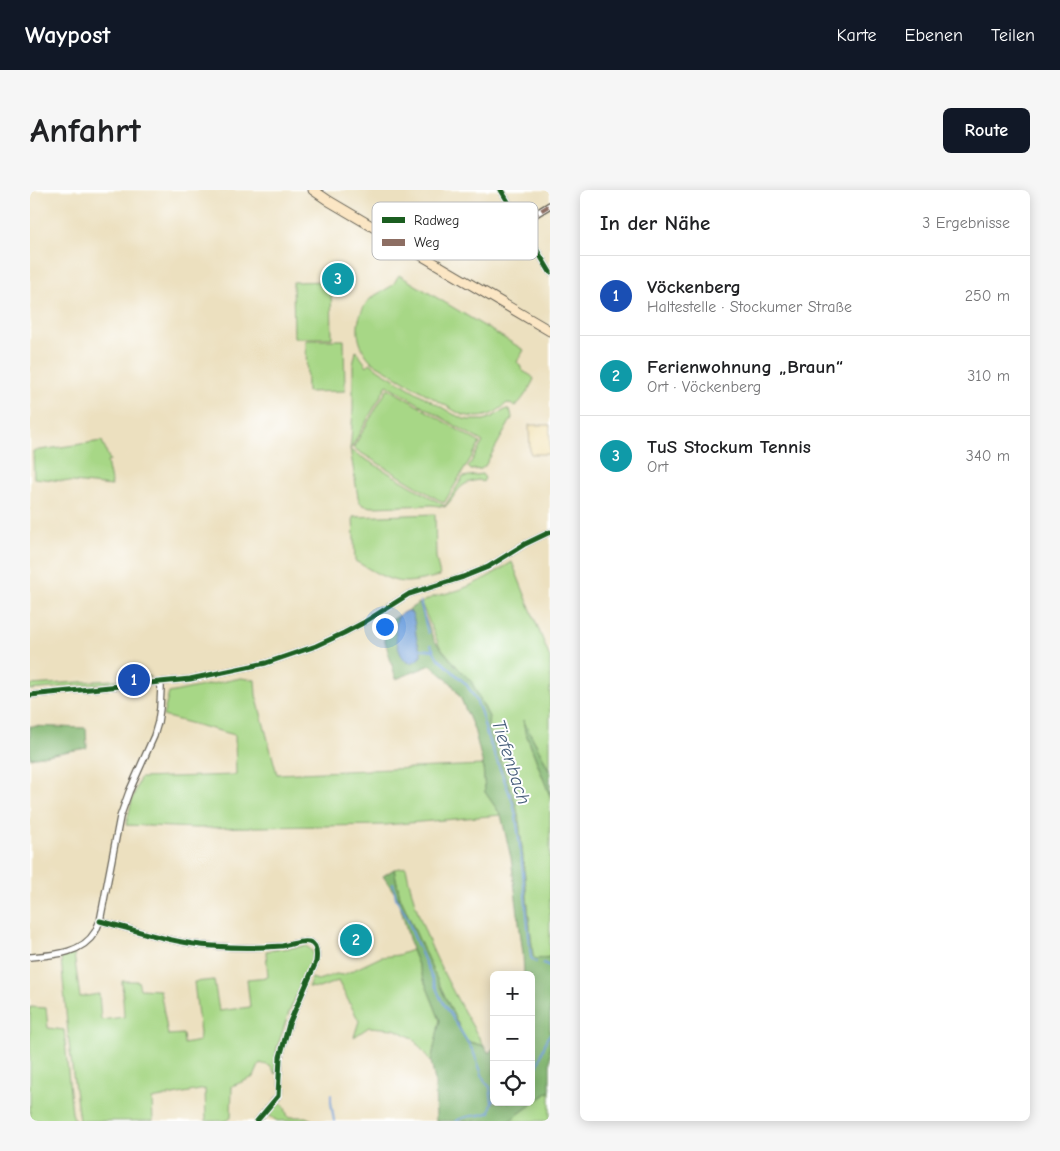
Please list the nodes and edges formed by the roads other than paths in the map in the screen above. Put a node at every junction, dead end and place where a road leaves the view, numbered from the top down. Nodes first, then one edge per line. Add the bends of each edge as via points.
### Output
1 (313, 190) edge
2 (501, 190) edge
3 (508, 202) edge
4 (550, 205) edge
5 (538, 212) edge
6 (372, 226) edge
7 (538, 252) edge
8 (429, 260) edge
9 (550, 272) edge
10 (550, 331) edge
11 (550, 532) edge
12 (160, 683) junction
13 (30, 695) edge
14 (100, 921) junction
15 (30, 957) edge
16 (257, 1121) edge

1 - 6 main road
2 - 3 street
4 - 5 street
7 - 9 street
8 - 10 main road
11 - 12 street via 488,567 409,594 363,623 316,646 238,670
12 - 13 street
12 - 14 street via 158,722 120,817
14 - 15 street via 86,943 74,950
14 - 16 street via 212,946 248,948 312,944 316,962 289,1024 280,1057 278,1096

